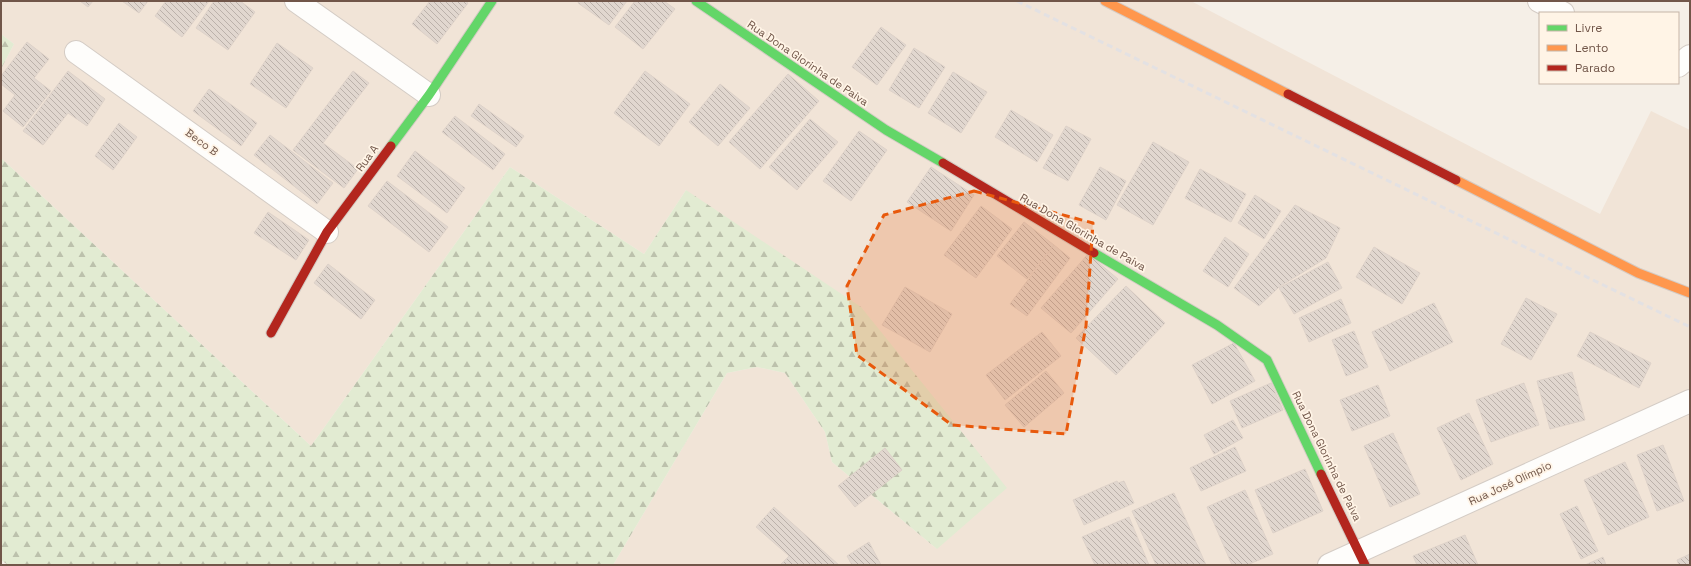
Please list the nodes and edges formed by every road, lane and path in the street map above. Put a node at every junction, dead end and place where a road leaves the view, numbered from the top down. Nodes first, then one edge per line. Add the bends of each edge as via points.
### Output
1 (296, 1) edge
2 (492, 1) edge
3 (696, 1) edge
4 (1105, 1) edge
5 (1539, 1) edge
6 (1561, 12) edge
7 (76, 52) dead end
8 (1690, 56) edge
9 (1679, 65) edge
10 (429, 94) junction
11 (327, 232) junction
12 (1690, 293) edge
13 (271, 334) dead end
14 (1690, 401) edge
15 (1362, 558) edge
16 (1329, 565) edge

1 - 10 street
2 - 10 street, Rua A
3 - 15 street, Rua Dona Glorinha de Paiva via 886,130 1217,325 1267,360
4 - 12 street via 1638,273
5 - 6 street
7 - 11 street, Beco B
8 - 9 street
10 - 11 street, Rua A
11 - 13 street, Rua A
14 - 15 street, Rua José Olímpio
15 - 16 street, Rua José Olímpio

